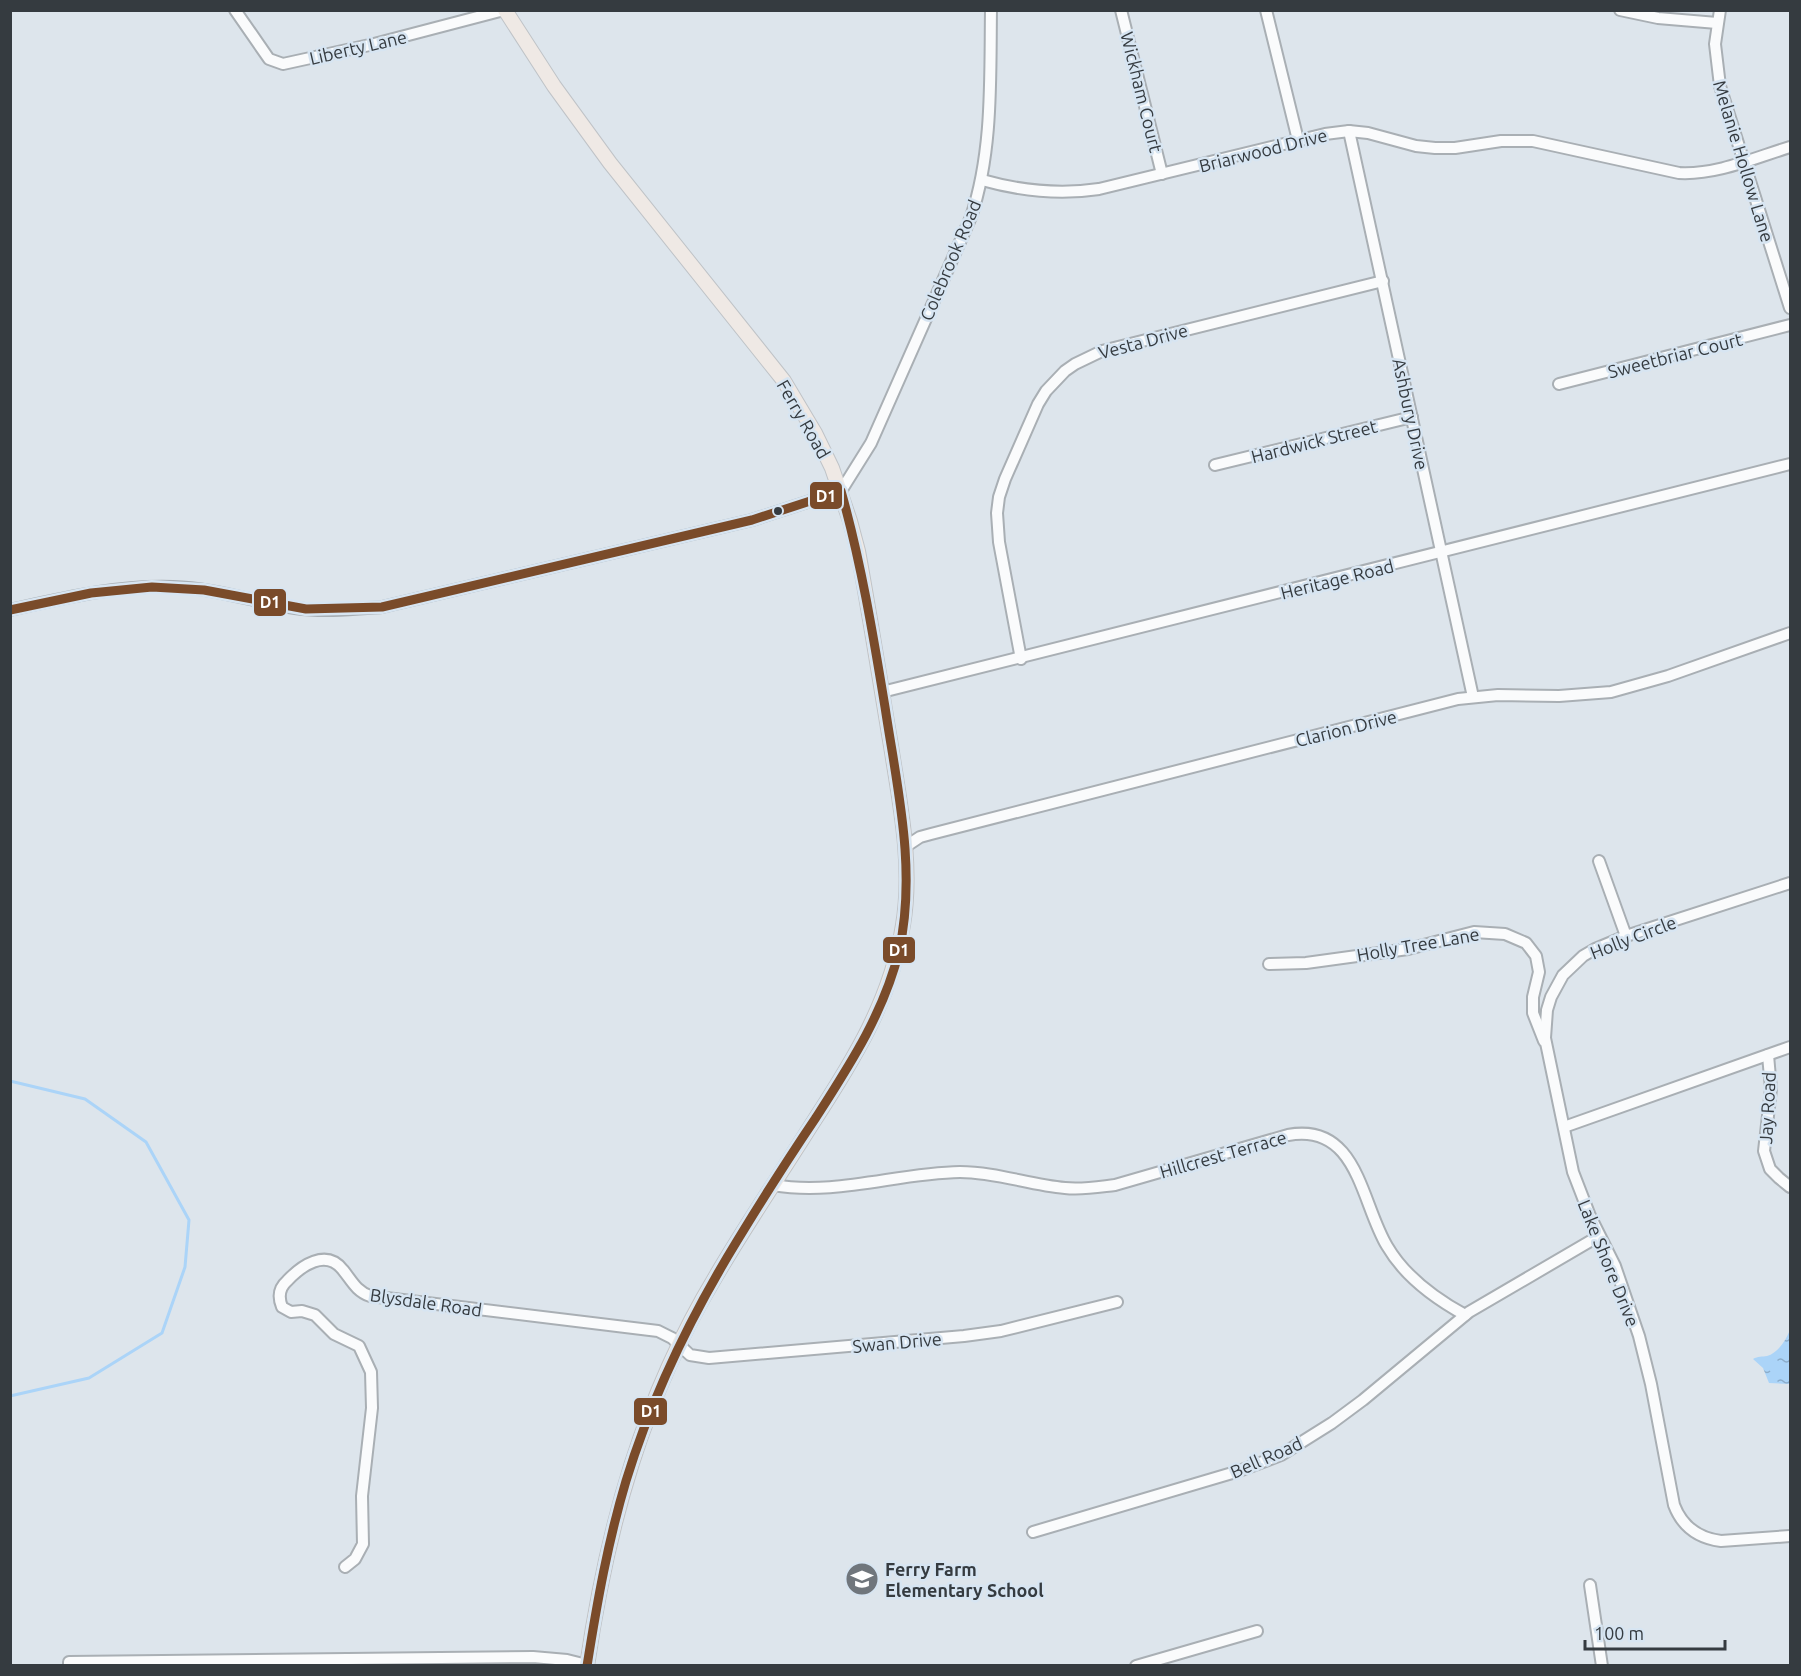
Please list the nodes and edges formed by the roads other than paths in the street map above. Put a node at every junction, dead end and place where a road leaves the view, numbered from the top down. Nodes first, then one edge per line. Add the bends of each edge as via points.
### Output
1 (235, 10) edge
2 (505, 10) edge
3 (991, 10) edge
4 (1121, 10) edge
5 (1266, 10) edge
6 (1620, 10) edge
7 (1720, 10) edge
8 (1718, 22) junction
9 (1349, 131) junction
10 (1298, 140) junction
11 (1791, 147) edge
12 (1743, 162) junction
13 (1162, 174) junction
14 (982, 180) junction
15 (1383, 281) junction
16 (1791, 308) edge
17 (1791, 325) edge
18 (1559, 384) dead end
19 (1412, 417) junction
20 (1791, 464) edge
21 (1215, 465) dead end
22 (841, 491) junction
23 (1442, 553) junction
24 (10, 610) edge
25 (1791, 633) edge
26 (1021, 659) junction
27 (882, 692) junction
28 (1473, 697) junction
29 (905, 847) junction
30 (1599, 861) dead end
31 (1791, 883) edge
32 (1626, 936) junction
33 (1269, 964) dead end
34 (1547, 1047) junction
35 (1791, 1047) edge
36 (1768, 1055) junction
37 (1564, 1127) junction
38 (773, 1185) junction
39 (1791, 1187) edge
40 (1599, 1236) junction
41 (1117, 1302) dead end
42 (1465, 1315) junction
43 (679, 1345) junction
44 (1033, 1532) dead end
45 (1791, 1536) edge
46 (345, 1567) dead end
47 (1590, 1585) dead end
48 (1257, 1631) dead end
49 (209, 1663) edge
50 (347, 1663) edge
51 (69, 1664) edge
52 (587, 1665) edge
53 (1136, 1665) edge
54 (1602, 1665) edge

1 - 2 street, Liberty Lane via 269,59 283,64
2 - 22 main road, Ferry Road via 604,154 784,381 815,433
3 - 14 street, Colebrook Road
4 - 13 street, Wickham Court
5 - 10 street
6 - 8 street via 1658,18
7 - 8 street, Melanie Hollow Lane
8 - 12 street, Melanie Hollow Lane via 1715,44 1719,86
9 - 10 street, Briarwood Drive
9 - 12 street, Briarwood Drive via 1435,148 1533,141 1679,173 1708,172
9 - 15 street, Ashbury Drive
10 - 13 street, Briarwood Drive
11 - 12 street, Briarwood Drive
12 - 16 street, Melanie Hollow Lane
13 - 14 street, Briarwood Drive via 1099,189 1066,192 1023,190
14 - 22 street, Colebrook Road via 971,217 870,443
15 - 19 street, Ashbury Drive
15 - 26 street, Vesta Drive via 1102,351 1075,364 1054,382 1038,404 1005,479 997,513
17 - 18 street, Sweetbriar Court
19 - 21 street, Hardwick Street
19 - 23 street, Ashbury Drive
20 - 23 street, Heritage Road
22 - 24 street via 752,520 382,607 298,608 173,586 87,593
22 - 27 main road, Ferry Road via 858,551
23 - 26 street, Heritage Road
23 - 28 street, Ashbury Drive
25 - 28 street, Clarion Drive via 1611,692
26 - 27 street, Heritage Road
27 - 29 main road, Ferry Road
28 - 29 street, Clarion Drive via 1124,783 931,834
29 - 38 main road, Ferry Road via 904,921 879,1009 861,1047
30 - 32 street
31 - 32 street, Holly Circle
32 - 34 street, Holly Circle via 1583,956 1563,975 1547,1010
33 - 34 street, Holly Tree Lane via 1408,949 1474,932 1505,934 1526,943 1536,956 1539,972 1533,1013
34 - 37 street, Holly Circle
35 - 36 street
36 - 37 street
36 - 39 street, Jay Road via 1771,1089 1764,1151 1770,1168
37 - 40 street, Lake Shore Drive via 1573,1172
38 - 42 street, Hillcrest Terrace via 825,1189 961,1172 1062,1188 1093,1188 1287,1135 1307,1134 1335,1144 1348,1158 1380,1235 1408,1274
38 - 43 main road, Ferry Road via 714,1278
40 - 42 street
40 - 45 street, Lake Shore Drive via 1615,1266 1639,1336 1678,1514 1691,1530 1710,1540
41 - 43 street, Swan Drive via 1001,1331 964,1336 709,1358 690,1355
42 - 44 street, Bell Road via 1339,1418 1281,1455
43 - 46 street, Blysdale Road via 658,1331 370,1296 357,1289 342,1268 329,1260 314,1261 298,1269 280,1290 282,1307 315,1316 334,1334 359,1346 371,1372 372,1414 362,1496 363,1544
43 - 52 main road, Ferry Road via 626,1477 600,1585
47 - 54 street
48 - 53 street
49 - 50 street
49 - 51 street
50 - 52 street via 533,1657

